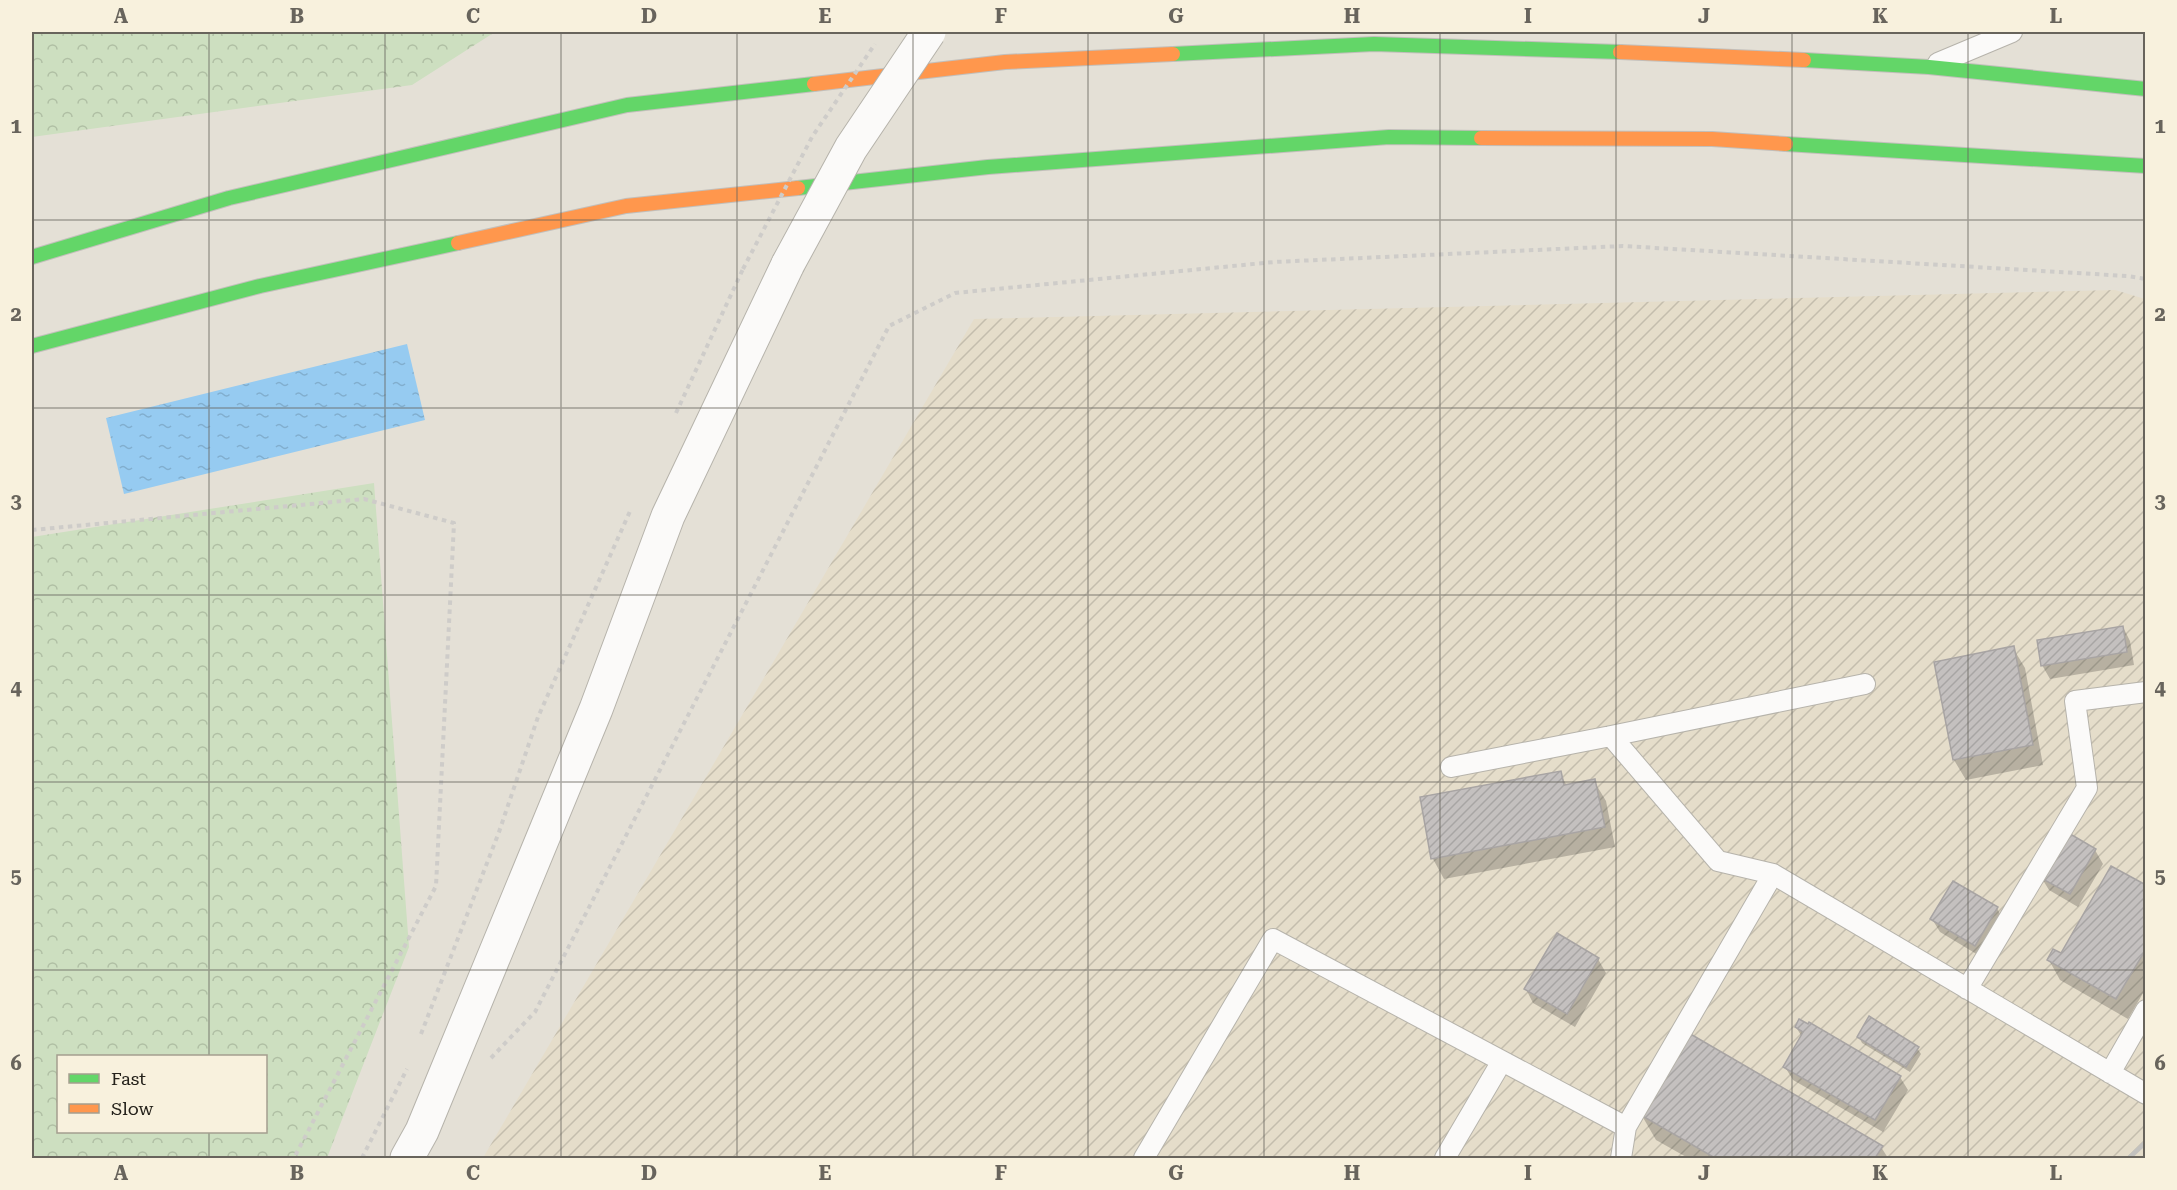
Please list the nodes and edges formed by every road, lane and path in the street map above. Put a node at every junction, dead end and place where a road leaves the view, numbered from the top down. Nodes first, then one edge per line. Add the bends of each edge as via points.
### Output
1 (929, 32) edge
2 (2013, 32) edge
3 (1929, 67) junction
4 (2145, 89) edge
5 (2145, 166) edge
6 (32, 257) edge
7 (742, 269) dead end
8 (2145, 279) edge
9 (32, 346) edge
10 (674, 415) dead end
11 (635, 499) dead end
12 (32, 530) edge
13 (1864, 684) dead end
14 (2145, 692) edge
15 (1611, 736) junction
16 (1451, 767) dead end
17 (1773, 874) junction
18 (1967, 989) junction
19 (2145, 1010) edge
20 (419, 1041) dead end
21 (1502, 1061) junction
22 (410, 1063) dead end
23 (487, 1063) dead end
24 (2110, 1073) junction
25 (2145, 1094) edge
26 (1626, 1127) junction
27 (294, 1158) edge
28 (362, 1158) edge
29 (407, 1158) edge
30 (1144, 1158) edge
31 (1445, 1158) edge
32 (1621, 1158) edge

1 - 29 street, bridge via 851,148 788,264 668,516 596,709 422,1131
2 - 3 lane
3 - 4 highway
3 - 6 highway via 1713,55 1374,44 1005,62 627,105 229,198
5 - 9 highway via 1712,139 1389,137 988,168 626,206 260,286
7 - 10 path
8 - 23 path via 1623,246 1274,262 955,293 889,326 535,1012
11 - 20 path via 538,717 499,832
12 - 27 path via 364,499 454,523 436,886
13 - 15 lane
14 - 18 lane via 2075,701 2087,788
15 - 16 lane
15 - 17 lane via 1718,861
17 - 18 lane
17 - 26 lane
18 - 24 lane
19 - 24 lane
21 - 26 lane
21 - 30 lane via 1273,939
21 - 31 lane
22 - 28 path
24 - 25 lane
26 - 32 lane

